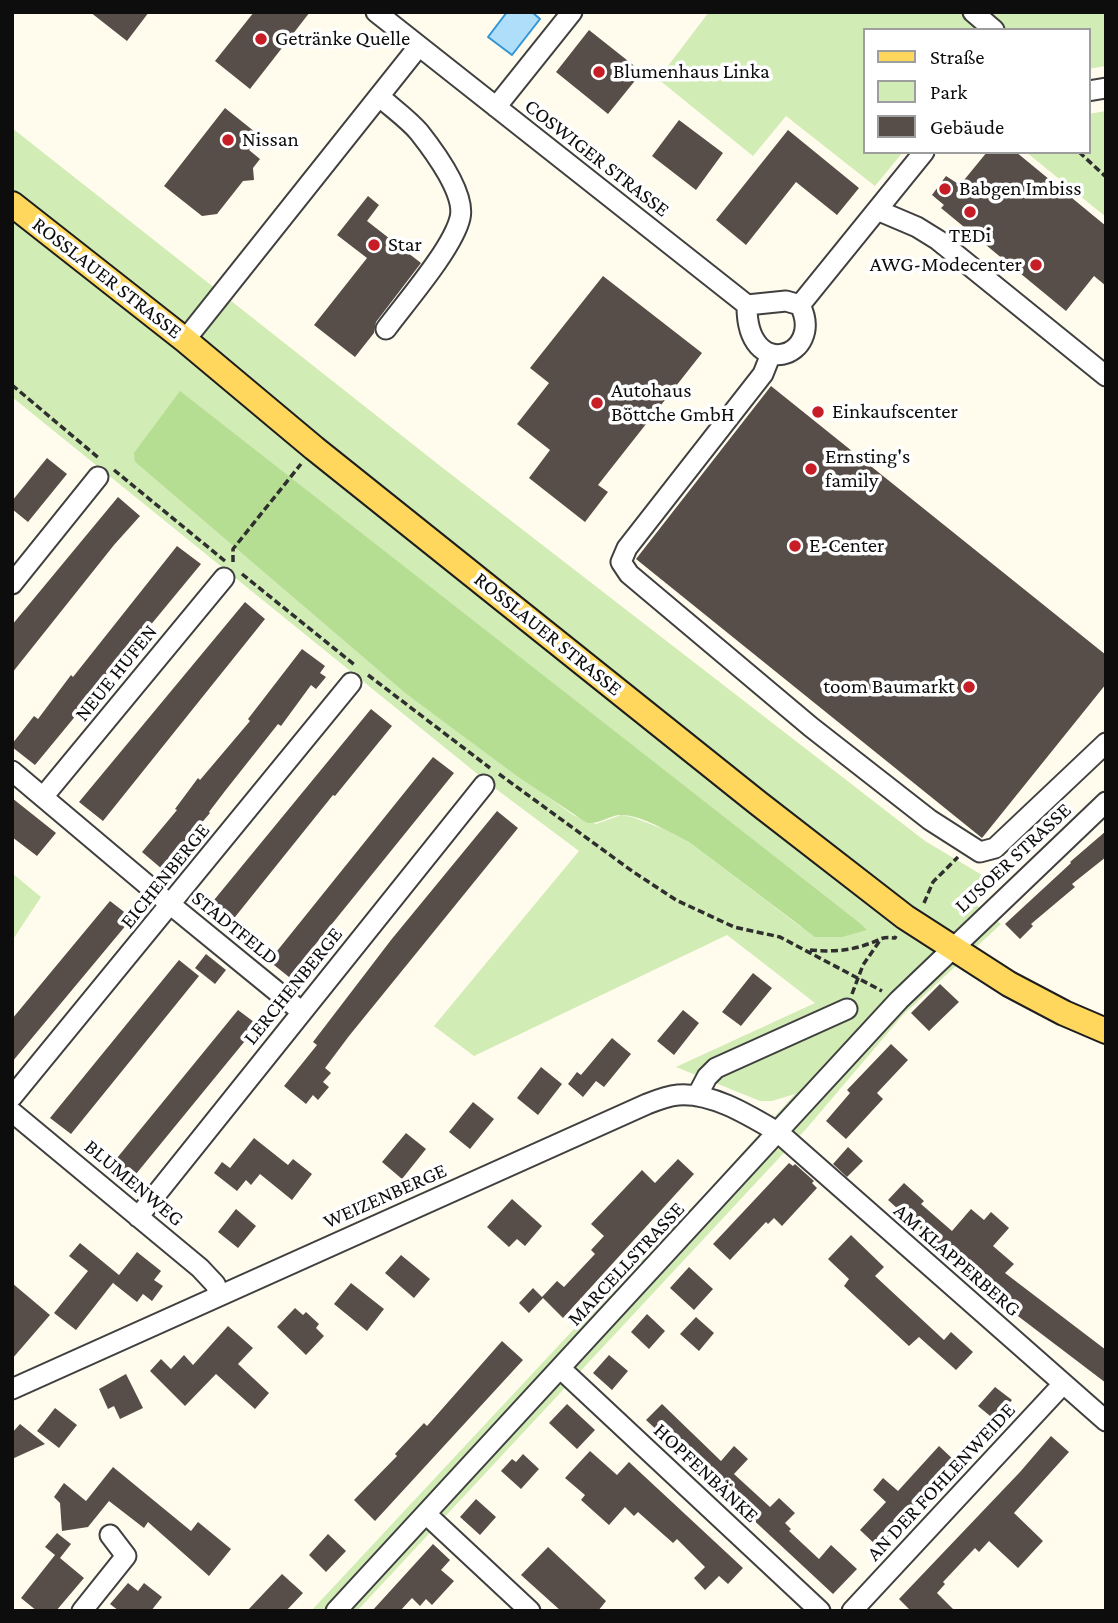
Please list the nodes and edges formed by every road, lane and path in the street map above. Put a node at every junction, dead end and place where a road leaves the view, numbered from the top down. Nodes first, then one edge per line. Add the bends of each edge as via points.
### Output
1 (376, 12) edge
2 (572, 12) edge
3 (973, 12) edge
4 (992, 28) edge
5 (419, 46) junction
6 (379, 96) junction
7 (496, 107) junction
8 (922, 154) edge
9 (1081, 154) edge
10 (1106, 177) edge
11 (12, 204) edge
12 (877, 211) junction
13 (747, 305) junction
14 (800, 305) junction
15 (386, 329) dead end
16 (185, 340) junction
17 (771, 354) junction
18 (1106, 376) edge
19 (12, 386) edge
20 (314, 448) junction
21 (98, 477) dead end
22 (229, 573) junction
23 (12, 584) edge
24 (351, 683) dead end
25 (1106, 743) edge
26 (12, 771) edge
27 (484, 785) dead end
28 (43, 797) junction
29 (1106, 802) edge
30 (171, 905) junction
31 (883, 937) dead end
32 (951, 948) junction
33 (857, 978) junction
34 (899, 1000) junction
35 (847, 1009) joint
36 (302, 1012) junction
37 (1106, 1031) edge
38 (697, 1096) junction
39 (12, 1097) edge
40 (12, 1112) edge
41 (779, 1133) junction
42 (138, 1217) junction
43 (220, 1295) junction
44 (561, 1368) junction
45 (1063, 1384) junction
46 (12, 1389) edge
47 (1106, 1421) edge
48 (426, 1514) junction
49 (110, 1535) dead end
50 (82, 1611) edge
51 (336, 1611) edge
52 (530, 1611) edge
53 (820, 1611) edge
54 (852, 1611) edge

1 - 5 street, COSWIGER STRASSE
2 - 7 street
3 - 4 street
5 - 6 street
5 - 7 street, COSWIGER STRASSE
6 - 15 street via 419,132 456,187 461,215 444,251
6 - 16 street
7 - 13 street, COSWIGER STRASSE
8 - 12 street
9 - 10 path
11 - 16 main road, ROSSLAUER STRASSE
12 - 14 street
12 - 18 street via 938,240
13 - 14 street via 786,301
13 - 17 street via 751,336
14 - 17 street via 805,324 800,342 787,353
16 - 20 main road, ROSSLAUER STRASSE
17 - 25 street via 763,374 627,548 621,562 629,575 811,727 930,820 980,852 995,848
19 - 22 path
20 - 22 path via 233,549
20 - 32 main road, ROSSLAUER STRASSE via 758,803
21 - 23 street
22 - 28 street, NEUE HUFEN
22 - 33 path via 650,884 734,927 780,937
24 - 30 street, EICHENBERGE
26 - 28 street, STADTFELD
27 - 36 street, LERCHENBERGE
28 - 30 street, STADTFELD
29 - 32 street, LUSOER STRASSE
30 - 36 street, STADTFELD
30 - 39 street, EICHENBERGE
31 - 33 path
32 - 34 street, MARCELLSTRASSE
32 - 37 main road, ROSSLAUER STRASSE via 1044,1003
33 - 34 path
33 - 35 path
34 - 41 street, MARCELLSTRASSE
35 - 38 street via 716,1068
36 - 42 street, LERCHENBERGE
38 - 41 street, WEIZENBERGE
38 - 43 street, WEIZENBERGE via 678,1095 647,1104
40 - 42 street, BLUMENWEG
41 - 44 street, MARCELLSTRASSE
41 - 45 street, AM KLAPPERBERG
42 - 43 street, BLUMENWEG via 209,1276
43 - 46 street, WEIZENBERGE
44 - 48 street, MARCELLSTRASSE
44 - 53 street, HOPFENBÄNKE
45 - 47 street, AM KLAPPERBERG
45 - 54 street, AN DER FOHLENWEIDE
48 - 51 street, MARCELLSTRASSE
48 - 52 street
49 - 50 street via 126,1556

